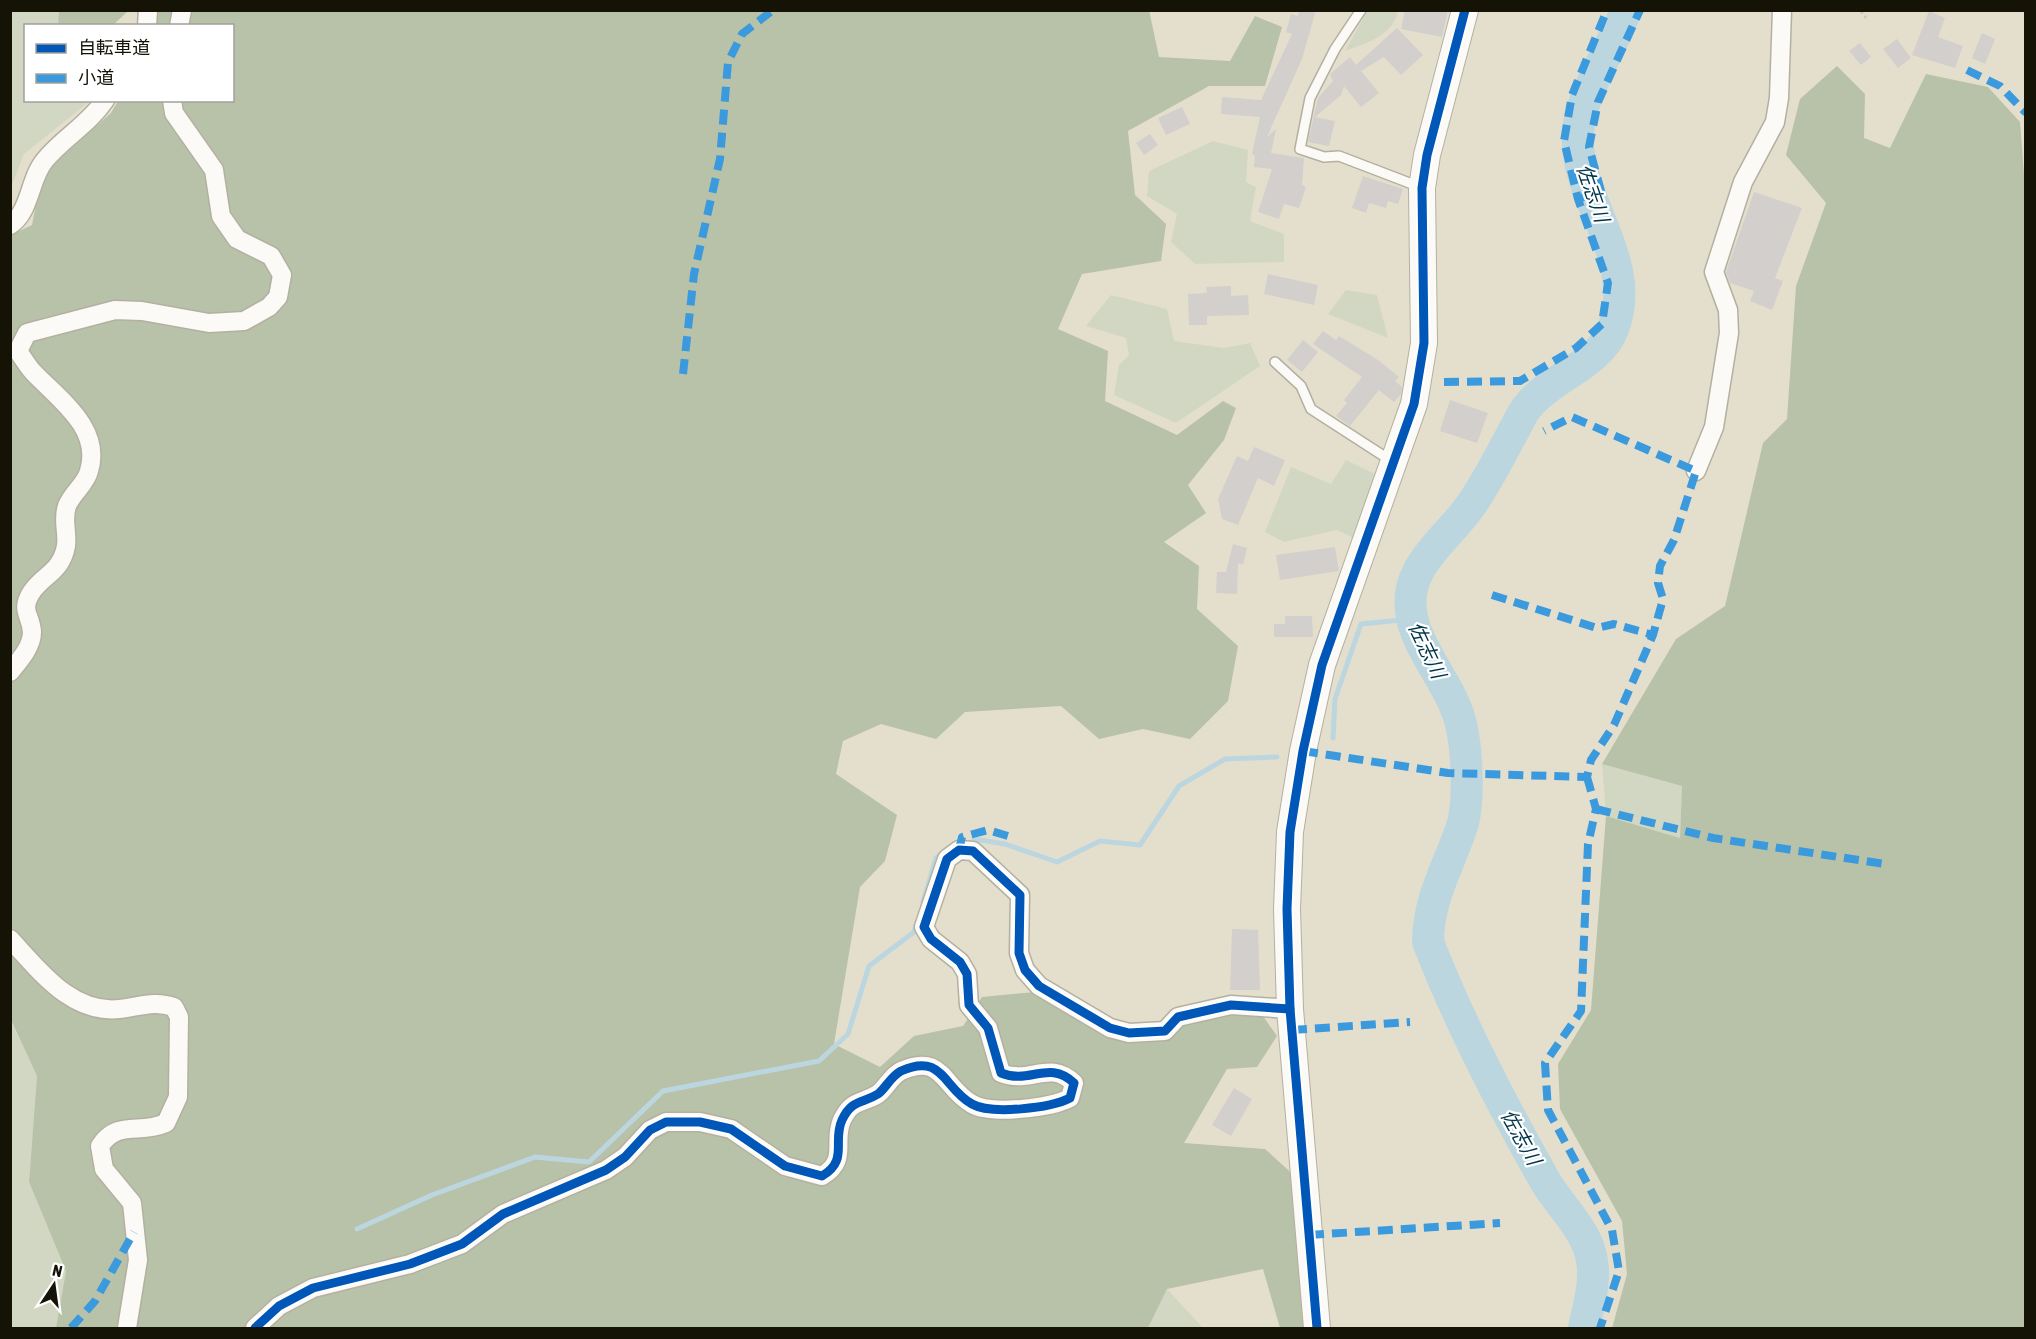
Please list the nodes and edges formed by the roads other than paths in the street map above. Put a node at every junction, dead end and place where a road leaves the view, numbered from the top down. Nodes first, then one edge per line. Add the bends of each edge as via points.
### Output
1 (1361, 10) edge
2 (1465, 10) edge
3 (1782, 10) edge
4 (104, 102) edge
5 (172, 102) edge
6 (1422, 188) junction
7 (10, 225) edge
8 (1275, 362) dead end
9 (1395, 463) junction
10 (1696, 471) dead end
11 (10, 672) edge
12 (10, 939) edge
13 (1290, 1008) junction
14 (127, 1329) edge
15 (255, 1329) edge
16 (1317, 1329) edge

1 - 6 lane via 1310,98 1299,149 1324,157 1339,156
2 - 6 street via 1426,155
3 - 10 street via 1775,122 1743,182 1714,272 1728,310 1729,333 1714,427
4 - 7 street via 45,160 32,181 25,209
5 - 11 street via 174,113 214,170 221,216 237,239 271,256 282,274 278,297 244,321 209,323 115,310 27,333 21,341 18,351 67,403 90,442 92,462 89,475 68,502 64,516 66,546 57,570 32,592 25,610 32,632 27,649
6 - 9 street via 1424,343 1414,404
8 - 9 lane via 1301,386 1311,409
9 - 13 street via 1322,665 1303,751 1290,831
12 - 14 street via 54,987 84,1004 117,1009 159,1002 174,1007 179,1017 178,1097 166,1123 151,1130 119,1129 107,1135 100,1146 104,1169 132,1203 138,1260
13 - 15 street via 1231,1005 1178,1017 1165,1031 1129,1033 1110,1028 1039,986 1025,970 1019,953 1020,895 973,851 959,850 947,859 924,927 967,974 969,1005 988,1028 1001,1073 1014,1078 1048,1072 1065,1074 1074,1083 1070,1098 1056,1105 984,1110 970,1104 936,1068 916,1065 898,1072 878,1094 850,1105 841,1122 838,1158 833,1170 822,1176 785,1166 731,1129 700,1122 666,1122 650,1130 625,1157 606,1170 503,1214 462,1244 410,1264 313,1288 279,1306
13 - 16 street

